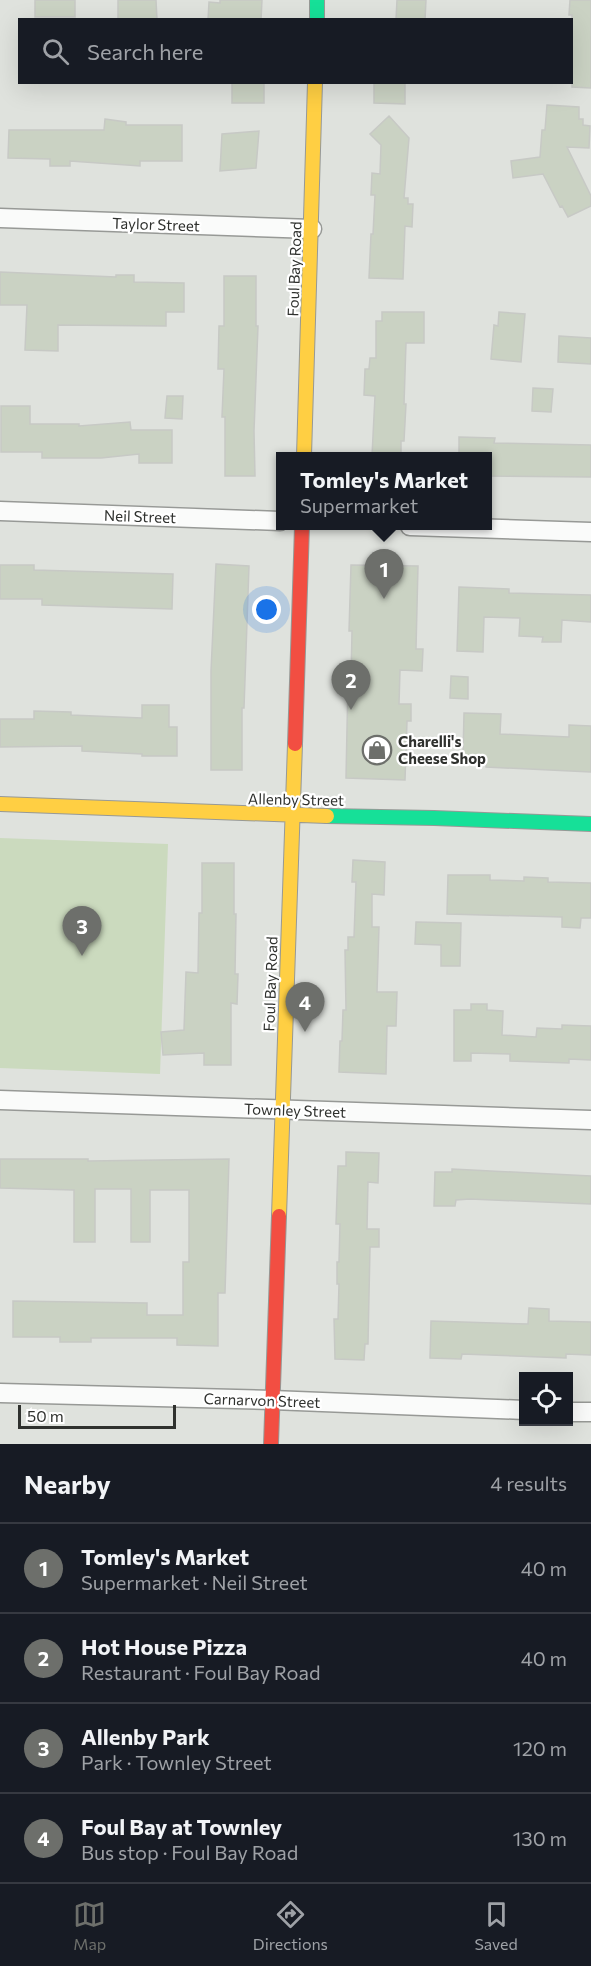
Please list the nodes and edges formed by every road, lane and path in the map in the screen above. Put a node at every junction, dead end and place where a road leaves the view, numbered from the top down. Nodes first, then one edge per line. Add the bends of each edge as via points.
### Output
1 (317, 0) edge
2 (316, 18) edge
3 (315, 84) edge
4 (0, 219) edge
5 (312, 229) junction
6 (304, 452) edge
7 (0, 511) edge
8 (276, 521) edge
9 (492, 528) edge
10 (302, 530) edge
11 (591, 532) edge
12 (0, 804) edge
13 (292, 816) junction
14 (591, 824) edge
15 (0, 1100) edge
16 (282, 1110) junction
17 (591, 1119) edge
18 (0, 1393) edge
19 (272, 1400) junction
20 (519, 1410) edge
21 (573, 1412) edge
22 (591, 1412) edge
23 (271, 1444) edge

1 - 2 main road
3 - 5 main road, Foul Bay Road
4 - 5 street, Taylor Street
5 - 6 main road, Foul Bay Road
7 - 8 street, Neil Street
9 - 11 street
10 - 13 main road, Foul Bay Road
12 - 13 main road, Allenby Street
13 - 14 main road, Allenby Street
13 - 16 main road, Foul Bay Road
15 - 16 street, Townley Street
16 - 17 street, Townley Street
16 - 19 main road, Foul Bay Road
18 - 19 street, Carnarvon Street
19 - 20 street, Carnarvon Street
19 - 23 main road, Foul Bay Road
21 - 22 street

